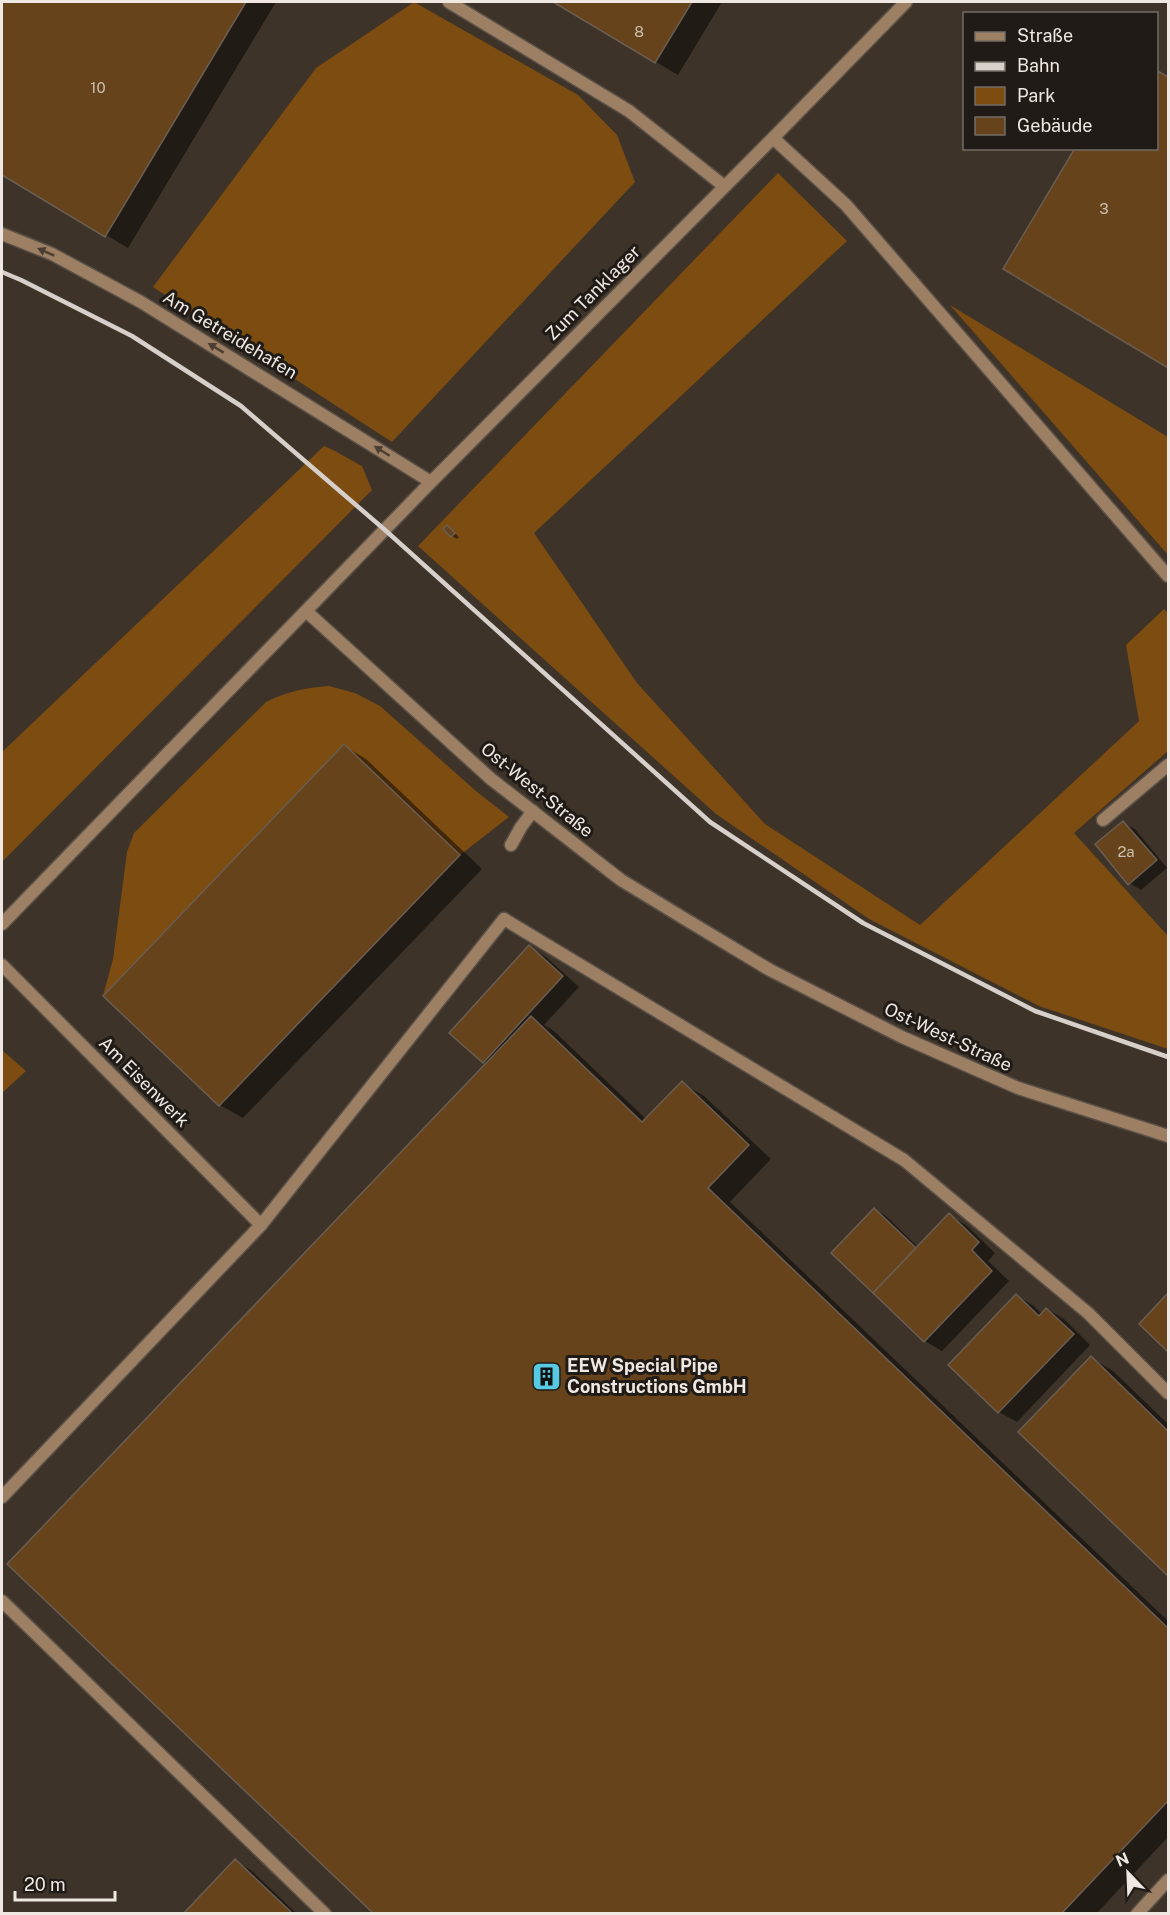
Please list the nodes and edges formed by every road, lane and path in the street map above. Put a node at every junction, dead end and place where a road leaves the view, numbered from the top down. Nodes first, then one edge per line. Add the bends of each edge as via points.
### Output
1 (449, 2) edge
2 (906, 2) edge
3 (773, 138) junction
4 (724, 186) junction
5 (2, 234) edge
6 (431, 482) junction
7 (1168, 576) edge
8 (306, 611) junction
9 (1168, 765) edge
10 (533, 811) junction
11 (1103, 820) dead end
12 (511, 845) dead end
13 (2, 924) edge
14 (2, 965) edge
15 (1168, 1136) edge
16 (261, 1225) junction
17 (1168, 1393) edge
18 (2, 1497) edge
19 (2, 1601) edge
20 (1168, 1880) edge
21 (325, 1914) edge
22 (1137, 1914) edge

1 - 4 street via 629,111
2 - 3 street, Zum Tanklager
3 - 4 street, Zum Tanklager
3 - 7 street via 846,205
4 - 6 street, Zum Tanklager
6 -> 5 street, Am Getreidehafen via 141,302 52,254
6 - 8 street, Zum Tanklager
8 - 10 street, Ost-West-Straße via 491,779
8 - 13 street
9 - 11 street
10 - 12 street
10 - 15 street, Ost-West-Straße via 621,880 770,970 902,1037 1018,1089
14 - 16 street, Am Eisenwerk
16 - 17 street via 504,919 904,1160 1088,1313
16 - 18 street
19 - 21 street
20 - 22 street

